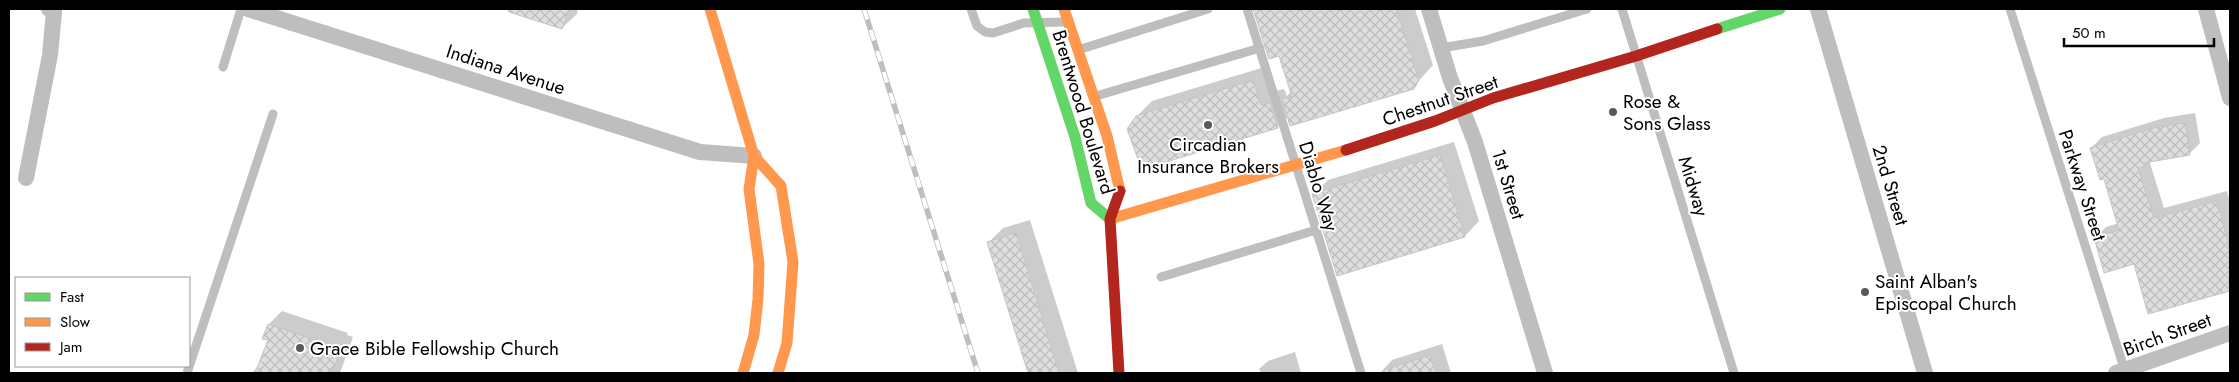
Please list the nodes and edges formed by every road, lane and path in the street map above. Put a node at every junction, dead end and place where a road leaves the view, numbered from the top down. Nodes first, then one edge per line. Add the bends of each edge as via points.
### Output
1 (49, 9) edge
2 (241, 9) edge
3 (248, 9) edge
4 (710, 9) edge
5 (971, 9) edge
6 (1033, 9) edge
7 (1064, 9) edge
8 (1208, 9) edge
9 (1248, 9) edge
10 (1428, 9) edge
11 (1587, 9) edge
12 (1622, 9) edge
13 (1780, 9) edge
14 (1818, 9) edge
15 (2010, 9) edge
16 (2206, 9) edge
17 (1038, 22) junction
18 (1069, 22) junction
19 (1260, 48) junction
20 (1441, 48) junction
21 (1078, 50) junction
22 (1636, 56) junction
23 (223, 67) dead end
24 (1094, 97) junction
25 (2230, 98) edge
26 (1462, 110) junction
27 (273, 114) dead end
28 (754, 156) junction
29 (1296, 166) junction
30 (26, 178) dead end
31 (1110, 219) junction
32 (1316, 230) junction
33 (1161, 276) dead end
34 (2230, 333) edge
35 (190, 361) edge
36 (2121, 372) edge
37 (743, 373) edge
38 (778, 373) edge
39 (1119, 373) edge
40 (1361, 373) edge
41 (1544, 373) edge
42 (1734, 373) edge
43 (1925, 373) edge

1 - 30 street via 54,12 50,55
2 - 23 lane
3 - 28 street, Indiana Avenue via 700,152
4 - 28 street
5 - 17 lane via 977,26 985,32
6 - 17 street, Brentwood Boulevard
7 - 18 street, Brentwood Boulevard
8 - 21 lane
9 - 19 lane, Diablo Way
10 - 20 street, 1st Street
11 - 20 lane via 1483,41
12 - 22 lane, Midway
13 - 22 street, Chestnut Street
14 - 43 street, 2nd Street
15 - 36 lane, Parkway Street
16 - 25 street
17 - 18 lane
17 - 31 street, Brentwood Boulevard via 1075,137 1091,204
18 - 21 street, Brentwood Boulevard
19 - 24 lane
19 - 29 lane, Diablo Way
20 - 26 street, 1st Street
21 - 24 street, Brentwood Boulevard
22 - 26 street, Chestnut Street
22 - 42 lane, Midway
24 - 31 street, Brentwood Boulevard via 1120,191
26 - 29 street, Chestnut Street via 1435,122
26 - 41 street, 1st Street via 1475,142
27 - 35 lane
28 - 37 street via 749,189 759,264 758,300 754,336
28 - 38 street via 781,186 793,262 787,343
29 - 31 street, Chestnut Street
29 - 32 lane, Diablo Way
31 - 39 street, Brentwood Boulevard
32 - 33 lane
32 - 40 lane, Diablo Way
34 - 36 street, Birch Street

